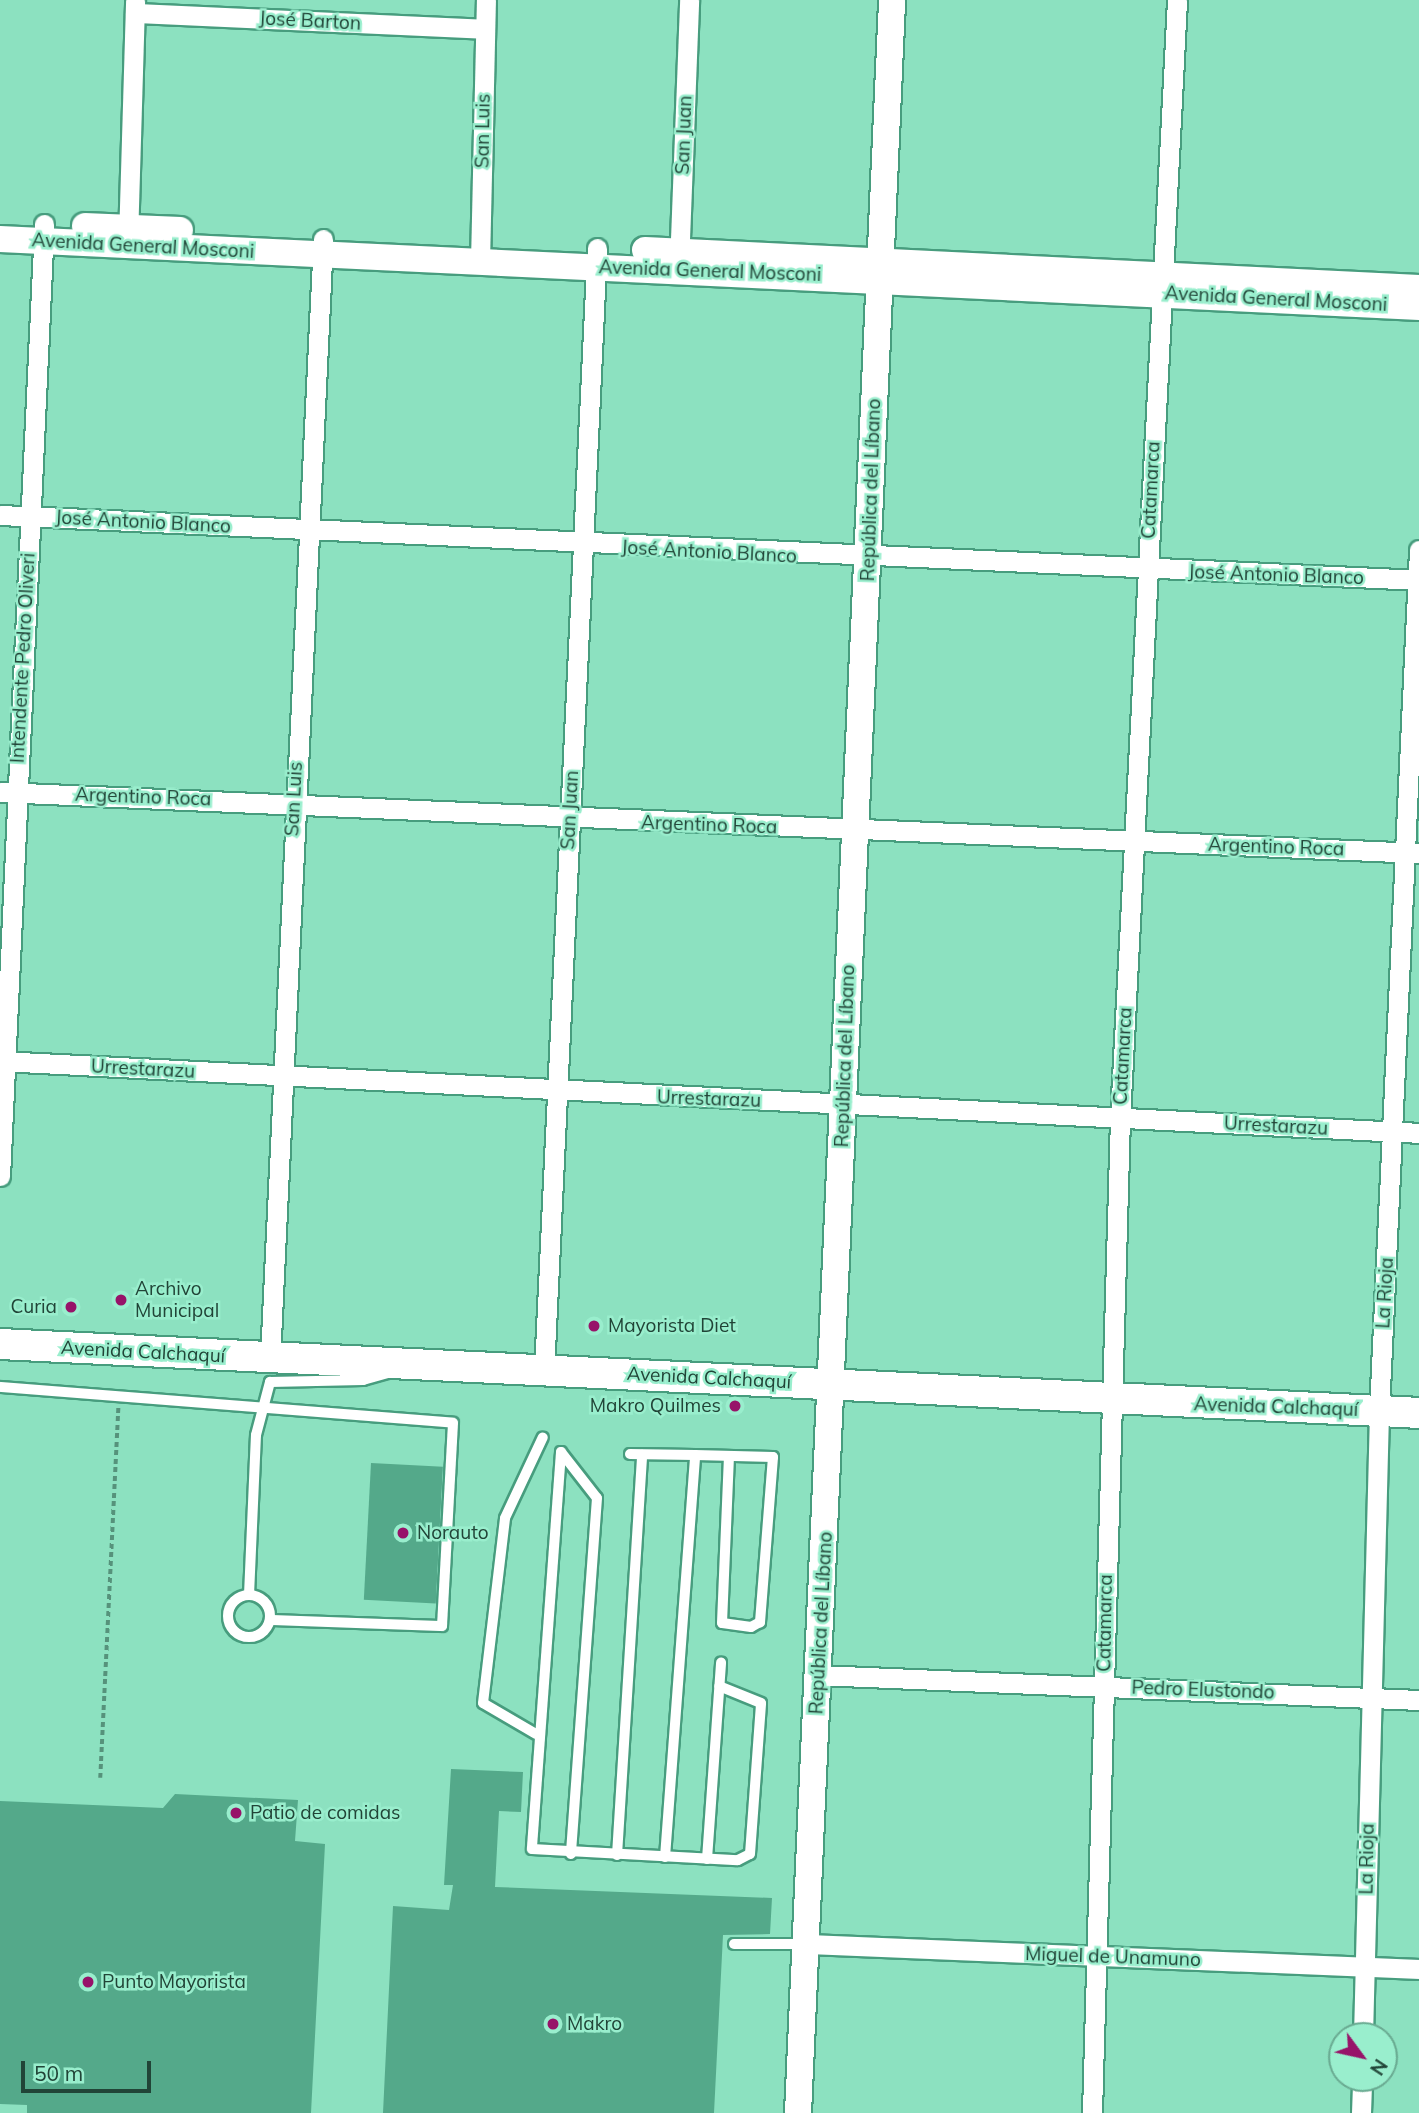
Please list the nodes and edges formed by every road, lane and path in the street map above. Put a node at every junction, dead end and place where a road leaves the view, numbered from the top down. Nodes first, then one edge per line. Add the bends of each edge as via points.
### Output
1 (486, 0) edge
2 (689, 0) edge
3 (891, 0) edge
4 (1177, 0) edge
5 (135, 7) edge
6 (485, 29) junction
7 (0, 221) edge
8 (43, 232) junction
9 (128, 236) junction
10 (0, 239) edge
11 (322, 247) junction
12 (480, 253) junction
13 (597, 257) junction
14 (679, 260) junction
15 (880, 268) junction
16 (1162, 284) junction
17 (1419, 288) edge
18 (1419, 307) edge
19 (0, 515) edge
20 (29, 516) junction
21 (307, 530) junction
22 (582, 546) junction
23 (1419, 550) edge
24 (869, 559) junction
25 (1146, 570) junction
26 (1418, 580) edge
27 (8, 792) edge
28 (294, 804) junction
29 (569, 819) junction
30 (855, 831) junction
31 (1133, 842) junction
32 (1411, 853) edge
33 (2, 1062) edge
34 (280, 1075) junction
35 (557, 1093) junction
36 (842, 1105) junction
37 (1120, 1118) junction
38 (1393, 1132) junction
39 (1419, 1133) edge
40 (0, 1175) edge
41 (0, 1344) edge
42 (270, 1359) junction
43 (414, 1365) junction
44 (544, 1371) junction
45 (832, 1385) junction
46 (0, 1387) edge
47 (118, 1395) junction
48 (1110, 1400) junction
49 (264, 1410) junction
50 (1379, 1411) junction
51 (1419, 1413) edge
52 (543, 1437) dead end
53 (630, 1454) dead end
54 (642, 1455) junction
55 (695, 1455) junction
56 (729, 1456) junction
57 (249, 1595) junction
58 (270, 1619) junction
59 (721, 1662) dead end
60 (818, 1675) junction
61 (719, 1686) junction
62 (1103, 1686) junction
63 (1371, 1697) junction
64 (1419, 1700) edge
65 (536, 1734) junction
66 (100, 1778) dead end
67 (571, 1854) junction
68 (617, 1855) junction
69 (665, 1857) junction
70 (707, 1858) junction
71 (734, 1944) dead end
72 (808, 1944) junction
73 (1095, 1956) junction
74 (1365, 1966) junction
75 (1419, 1969) edge
76 (1363, 2022) edge
77 (1362, 2092) edge
78 (798, 2113) edge
79 (1092, 2113) edge
80 (1361, 2113) edge

1 - 6 street, San Luis
2 - 14 street, San Juan
3 - 15 street, República del Líbano
4 - 16 street, Catamarca
5 - 6 street, José Barton
5 - 9 street
6 - 12 street, San Luis
7 - 8 street, Avenida General Mosconi
8 - 9 street, Avenida General Mosconi
8 - 10 street, Avenida General Mosconi
8 - 20 street, Intendente Pedro Oliveri
9 - 11 street, Avenida General Mosconi
11 - 12 street, Avenida General Mosconi
11 - 21 street, San Luis
12 - 13 street, Avenida General Mosconi
13 - 14 street, Avenida General Mosconi
13 - 22 street, San Juan
14 - 15 street, Avenida General Mosconi
15 - 16 street, Avenida General Mosconi
15 - 24 street, República del Líbano
16 - 17 street, Avenida General Mosconi
16 - 18 street, Avenida General Mosconi
16 - 25 street, Catamarca
19 - 20 street, José Antonio Blanco
20 - 21 street, José Antonio Blanco
20 - 27 street, Intendente Pedro Oliveri
21 - 22 street, José Antonio Blanco
21 - 28 street, San Luis
22 - 24 street, José Antonio Blanco
22 - 29 street, San Juan
23 - 26 street, La Rioja
24 - 25 street, José Antonio Blanco
24 - 30 street, República del Líbano
25 - 26 street, José Antonio Blanco
25 - 31 street, Catamarca
26 - 32 street, La Rioja
27 - 28 street, Argentino Roca
27 - 33 street, Intendente Pedro Oliveri
28 - 29 street, Argentino Roca
28 - 34 street, San Luis
29 - 30 street, Argentino Roca
29 - 35 street, San Juan
30 - 31 street, Argentino Roca
30 - 36 street, República del Líbano
31 - 32 street, Argentino Roca
31 - 37 street, Catamarca
32 - 38 street, La Rioja
33 - 34 street, Urrestarazu
33 - 40 street, Intendente Pedro Oliveri
34 - 35 street, Urrestarazu
34 - 42 street, San Luis
35 - 36 street, Urrestarazu
35 - 44 street, San Juan
36 - 37 street, Urrestarazu
36 - 45 street, República del Líbano
37 - 38 street, Urrestarazu
37 - 48 street, Catamarca
38 - 39 street, Urrestarazu
38 - 50 street, La Rioja
41 - 42 main road, Avenida Calchaquí
42 - 43 main road, Avenida Calchaquí
43 - 44 main road, Avenida Calchaquí
43 - 49 lane via 363,1380 280,1377 270,1382
44 - 45 main road, Avenida Calchaquí
45 - 48 main road, Avenida Calchaquí
45 - 60 street, República del Líbano
46 - 47 lane
47 - 49 lane via 246,1403
47 - 66 path
48 - 50 main road, Avenida Calchaquí
48 - 62 street, Catamarca
49 - 57 lane via 256,1435
49 - 58 lane via 453,1423 442,1626
50 - 51 main road, Avenida Calchaquí
50 - 63 street, La Rioja
52 - 65 lane via 505,1518 483,1703
53 - 54 lane
54 - 55 lane
54 - 68 lane
55 - 56 lane
55 - 69 lane
56 - 56 lane via 722,1623 751,1627 760,1622 773,1457
57 - 58 lane via 267,1605
57 - 58 lane via 229,1609 235,1632 258,1635
59 - 61 lane
60 - 62 street, Pedro Elustondo
60 - 72 street, República del Líbano
61 - 70 lane
61 - 70 lane via 761,1703 750,1854
62 - 63 street, Pedro Elustondo
62 - 73 street, Catamarca
63 - 64 street, Pedro Elustondo
63 - 74 street, La Rioja
65 - 67 lane via 528,1844 538,1853
65 - 67 lane via 561,1451 597,1498
67 - 68 lane
68 - 69 lane
69 - 70 lane
71 - 72 lane
72 - 73 street, Miguel de Unamuno
72 - 78 street, República del Líbano
73 - 74 street, Miguel de Unamuno
73 - 79 street, Catamarca
74 - 75 street, Miguel de Unamuno
74 - 76 street, La Rioja
77 - 80 street

